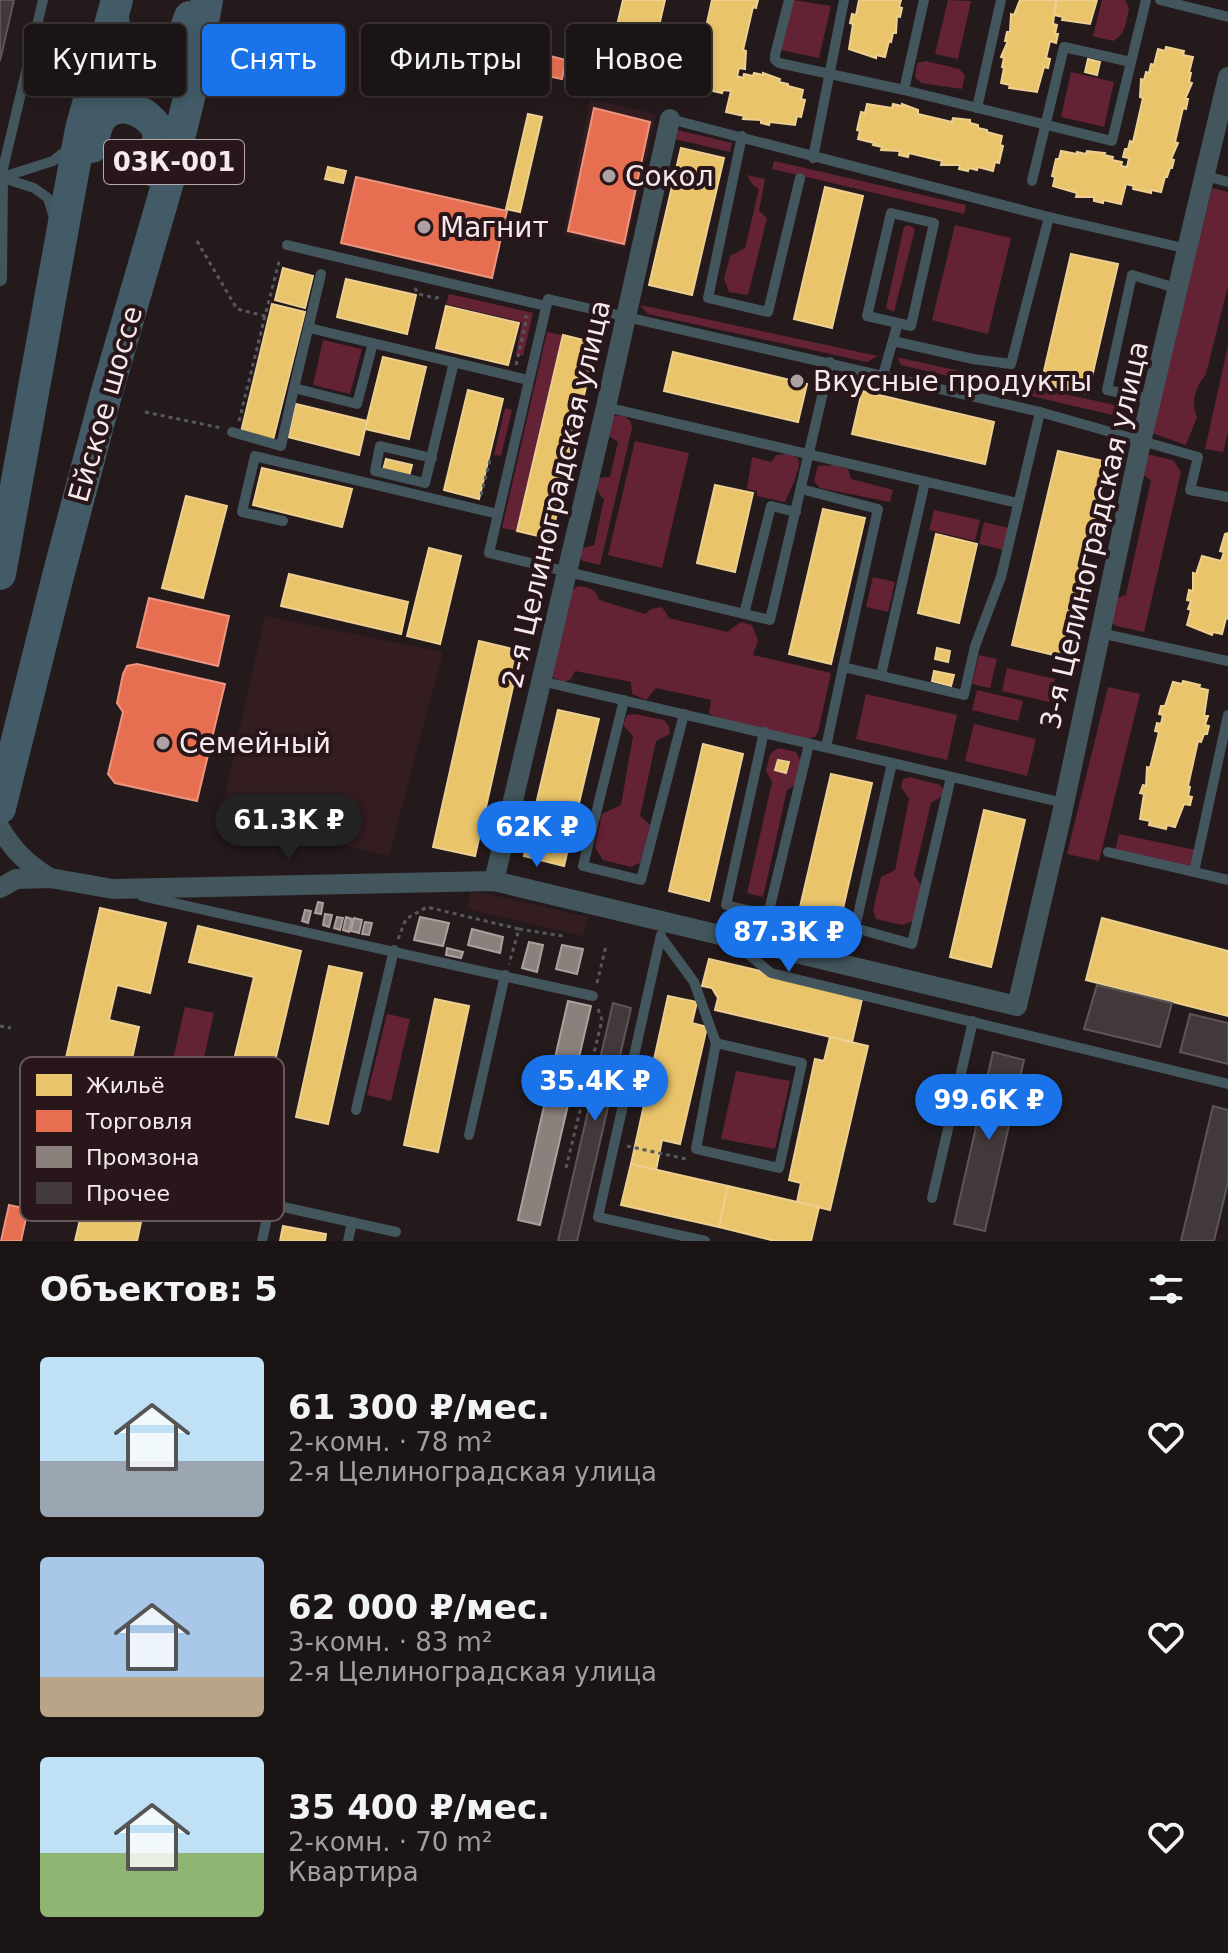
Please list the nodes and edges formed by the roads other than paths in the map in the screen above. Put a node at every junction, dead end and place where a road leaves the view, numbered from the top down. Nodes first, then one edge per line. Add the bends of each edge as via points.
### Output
1 (43, 0) edge
2 (196, 0) edge
3 (207, 0) edge
4 (789, 0) edge
5 (844, 0) edge
6 (924, 0) edge
7 (1001, 0) edge
8 (1146, 0) edge
9 (1160, 0) edge
10 (115, 7) edge
11 (1228, 17) edge
12 (1131, 62) junction
13 (830, 74) junction
14 (1228, 77) edge
15 (904, 90) junction
16 (977, 108) junction
17 (670, 119) joint
18 (1044, 124) junction
19 (81, 129) junction
20 (742, 136) junction
21 (813, 158) junction
22 (1205, 176) junction
23 (0, 177) edge
24 (800, 178) dead end
25 (1032, 181) dead end
26 (1228, 182) edge
27 (1049, 217) junction
28 (287, 245) dead end
29 (1189, 249) junction
30 (321, 274) dead end
31 (0, 279) edge
32 (1179, 289) junction
33 (546, 306) junction
34 (48, 310) junction
35 (626, 317) junction
36 (128, 320) junction
37 (898, 323) junction
38 (309, 328) junction
39 (893, 341) junction
40 (373, 343) junction
41 (454, 362) junction
42 (830, 362) junction
43 (883, 375) junction
44 (528, 380) junction
45 (294, 388) junction
46 (1151, 399) junction
47 (606, 407) junction
48 (1040, 412) junction
49 (234, 434) road end
50 (1141, 442) junction
51 (809, 456) junction
52 (432, 458) junction
53 (925, 482) junction
54 (801, 489) junction
55 (1228, 497) edge
56 (1017, 503) junction
57 (796, 512) junction
58 (498, 514) junction
59 (283, 521) dead end
60 (568, 571) junction
61 (0, 574) edge
62 (744, 614) junction
63 (1100, 633) junction
64 (1228, 661) edge
65 (843, 667) junction
66 (881, 675) junction
67 (541, 681) junction
68 (624, 700) junction
69 (684, 714) junction
70 (1228, 715) edge
71 (764, 732) junction
72 (809, 744) junction
73 (826, 747) junction
74 (892, 763) junction
75 (951, 777) junction
76 (1064, 803) junction
77 (0, 808) edge
78 (0, 828) edge
79 (1108, 852) dead end
80 (1194, 872) junction
81 (50, 878) junction
82 (1228, 880) edge
83 (494, 881) junction
84 (0, 888) edge
85 (113, 889) junction
86 (662, 929) junction
87 (726, 936) junction
88 (394, 950) junction
89 (505, 975) junction
90 (593, 996) road end
91 (973, 1021) junction
92 (716, 1043) junction
93 (1228, 1084) edge
94 (356, 1110) dead end
95 (469, 1135) dead end
96 (932, 1198) dead end
97 (284, 1207) edge
98 (266, 1221) edge
99 (352, 1222) junction
100 (396, 1232) dead end
101 (262, 1241) edge
102 (348, 1241) edge
103 (705, 1241) edge

1 - 23 lane
2 - 10 main road, 03К-001 via 177,52 166,66 153,68 140,67 119,52
3 - 36 main road, Ейское шоссе / 03К-001 via 174,160
4 - 13 lane via 775,60
5 - 13 lane
6 - 15 lane
7 - 16 lane
8 - 12 lane
9 - 11 lane
10 - 19 main road, 03К-001
12 - 18 lane via 1064,47
12 - 18 lane via 1112,141
13 - 15 lane
13 - 21 lane
14 - 22 street, 3-я Целиноградская улица
15 - 16 lane
16 - 18 lane
17 - 20 lane
17 - 35 street, 2-я Целиноградская улица
18 - 25 lane
19 - 23 lane via 53,161
19 - 34 main road, 03К-001
20 - 21 lane
20 - 24 lane via 708,298 768,312
21 - 27 lane
22 - 26 lane
22 - 29 street, 3-я Целиноградская улица
23 - 31 street
23 - 34 lane via 48,198 54,218
27 - 29 lane
27 - 39 lane via 1011,364
28 - 33 lane
29 - 32 street, 3-я Целиноградская улица
30 - 38 lane
32 - 46 street, 3-я Целиноградская улица
32 - 46 lane via 1132,275 1107,390
33 - 35 lane via 548,299
33 - 44 lane
34 - 36 main road, 03К-001 via 96,126 112,110 124,107 146,115 159,143
34 - 61 main road, 03К-001
35 - 42 lane
35 - 47 street, 2-я Целиноградская улица
36 - 77 main road, Ейское шоссе / 03К-001
37 - 37 lane via 911,326 934,223 891,213 867,316
37 - 39 lane
38 - 40 lane
38 - 45 lane
39 - 43 lane
40 - 41 lane
40 - 45 lane via 357,404
41 - 44 lane
41 - 52 lane
42 - 43 lane
42 - 51 lane
43 - 48 lane
44 - 58 lane
45 - 49 lane via 281,446
46 - 50 street, 3-я Целиноградская улица
47 - 51 lane
47 - 60 street, 2-я Целиноградская улица
48 - 50 lane
48 - 56 lane
50 - 55 lane via 1198,457 1190,490
50 - 63 street, 3-я Целиноградская улица
51 - 53 lane
51 - 54 lane
52 - 52 lane via 380,446 375,471 425,483
53 - 56 lane
53 - 66 lane
54 - 57 lane
54 - 65 lane via 878,509
56 - 66 lane via 1001,577 975,646 964,695
57 - 62 lane via 771,506
57 - 62 lane via 770,620
58 - 59 lane via 255,456 242,512
58 - 60 lane via 489,553
60 - 62 lane
60 - 67 street, 2-я Целиноградская улица
63 - 64 lane
63 - 76 street, 3-я Целиноградская улица
65 - 66 lane
65 - 73 lane
67 - 68 lane
67 - 83 street, 2-я Целиноградская улица
68 - 69 lane
68 - 69 lane via 583,866 641,880
69 - 71 lane
70 - 80 lane
71 - 72 lane
71 - 72 lane via 726,905 768,915
72 - 73 lane
73 - 74 lane
74 - 75 lane
74 - 75 lane via 855,928 912,944
75 - 76 lane
76 - 87 street, 3-я Целиноградская улица via 1017,1006
78 - 81 street via 31,867
79 - 80 lane
80 - 82 lane
81 - 84 street via 16,879
81 - 85 street
83 - 85 street
83 - 86 street
85 - 88 lane
86 - 87 street
86 - 92 lane via 694,982
86 - 103 lane via 598,1217
87 - 91 lane via 771,973
88 - 89 lane
88 - 94 lane
89 - 90 lane
89 - 95 lane
91 - 93 lane
91 - 96 lane
92 - 92 lane via 802,1063 779,1168 696,1149
97 - 99 lane
98 - 101 lane
99 - 100 lane
99 - 102 lane

